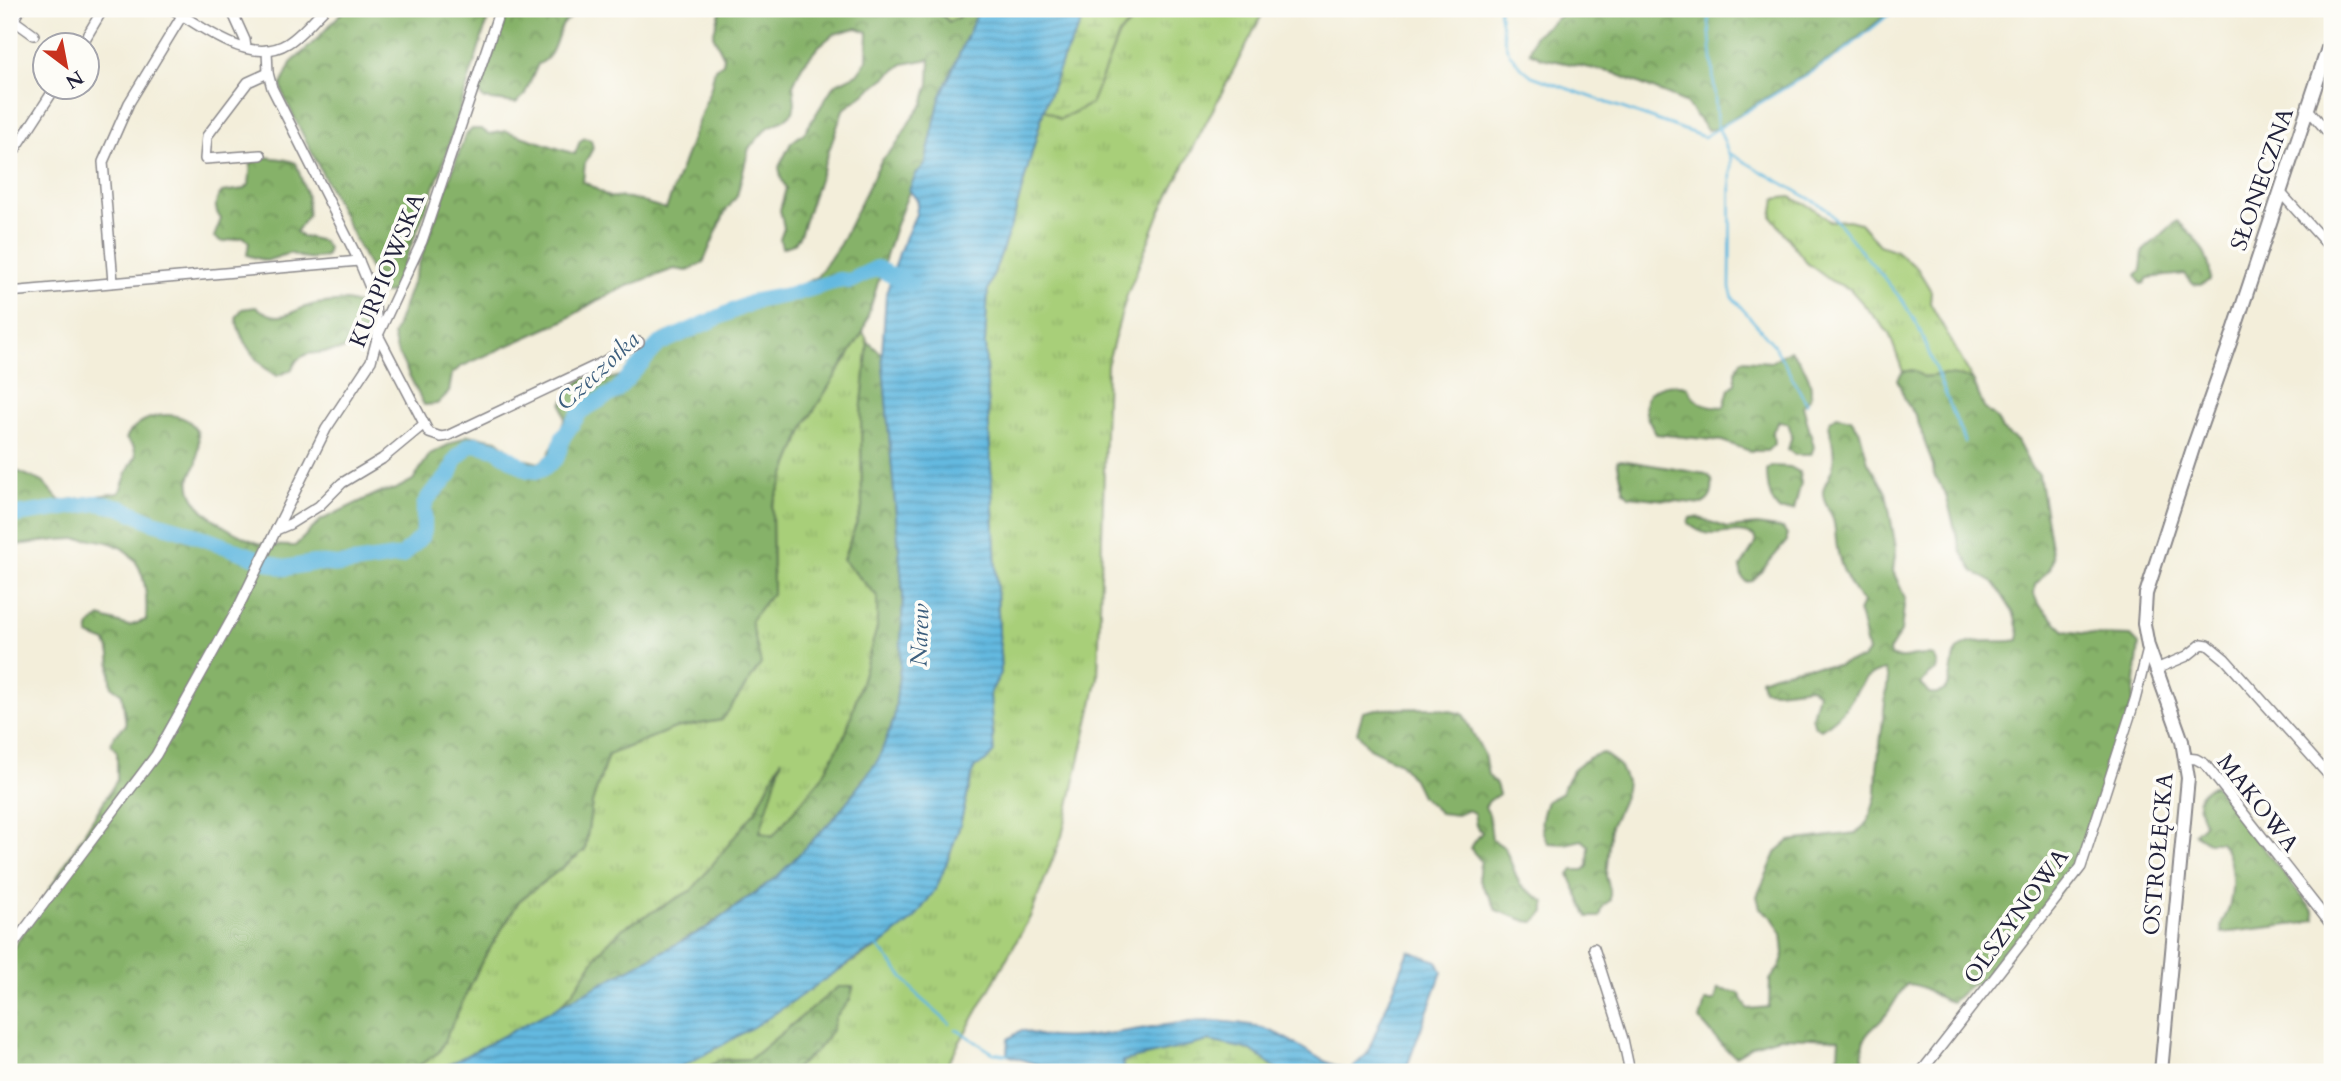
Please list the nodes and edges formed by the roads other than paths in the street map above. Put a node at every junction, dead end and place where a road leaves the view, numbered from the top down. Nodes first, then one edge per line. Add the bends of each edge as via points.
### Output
1 (20, 9) edge
2 (103, 9) edge
3 (172, 9) edge
4 (231, 9) edge
5 (324, 9) edge
6 (500, 9) edge
7 (184, 12) edge
8 (89, 32) edge
9 (32, 34) edge
10 (2332, 36) edge
11 (246, 48) junction
12 (267, 50) junction
13 (268, 73) junction
14 (46, 102) edge
15 (2308, 109) junction
16 (2332, 137) edge
17 (261, 155) dead end
18 (9, 159) edge
19 (2280, 192) junction
20 (2332, 250) edge
21 (359, 261) junction
22 (113, 282) junction
23 (9, 292) edge
24 (378, 335) junction
25 (639, 342) dead end
26 (423, 425) junction
27 (276, 530) junction
28 (2148, 646) junction
29 (2157, 668) junction
30 (2186, 758) junction
31 (2332, 779) edge
32 (2332, 926) edge
33 (1594, 948) dead end
34 (9, 950) edge
35 (1630, 1072) edge
36 (1922, 1072) edge
37 (2161, 1072) edge

1 - 9 street via 16,22
2 - 8 street
3 - 7 street
4 - 11 street
5 - 12 street via 290,41
6 - 24 street, KURPIOWSKA via 422,241
7 - 11 street
7 - 22 street via 129,103 105,157
10 - 15 street, SŁONECZNA
11 - 12 street
12 - 13 street
13 - 17 street via 248,82 206,136 205,159
13 - 21 street
14 - 18 street
15 - 16 street
15 - 19 street, SŁONECZNA
19 - 20 street
19 - 28 street, SŁONECZNA via 2146,594
21 - 22 street
21 - 24 street via 374,296
22 - 23 street
24 - 26 street
24 - 27 street, KURPIOWSKA via 371,361 326,429
25 - 26 street via 447,436 429,433
26 - 27 street via 382,459 342,483 319,506
27 - 34 street, KURPIOWSKA via 156,755
28 - 29 street, OSTROŁĘCKA
28 - 36 street, OLSZYNOWA via 2081,867
29 - 30 street, OSTROŁĘCKA
29 - 31 street via 2208,645
30 - 32 street, MAKOWA via 2205,764
30 - 37 street, OSTROŁĘCKA via 2188,796
33 - 35 street

